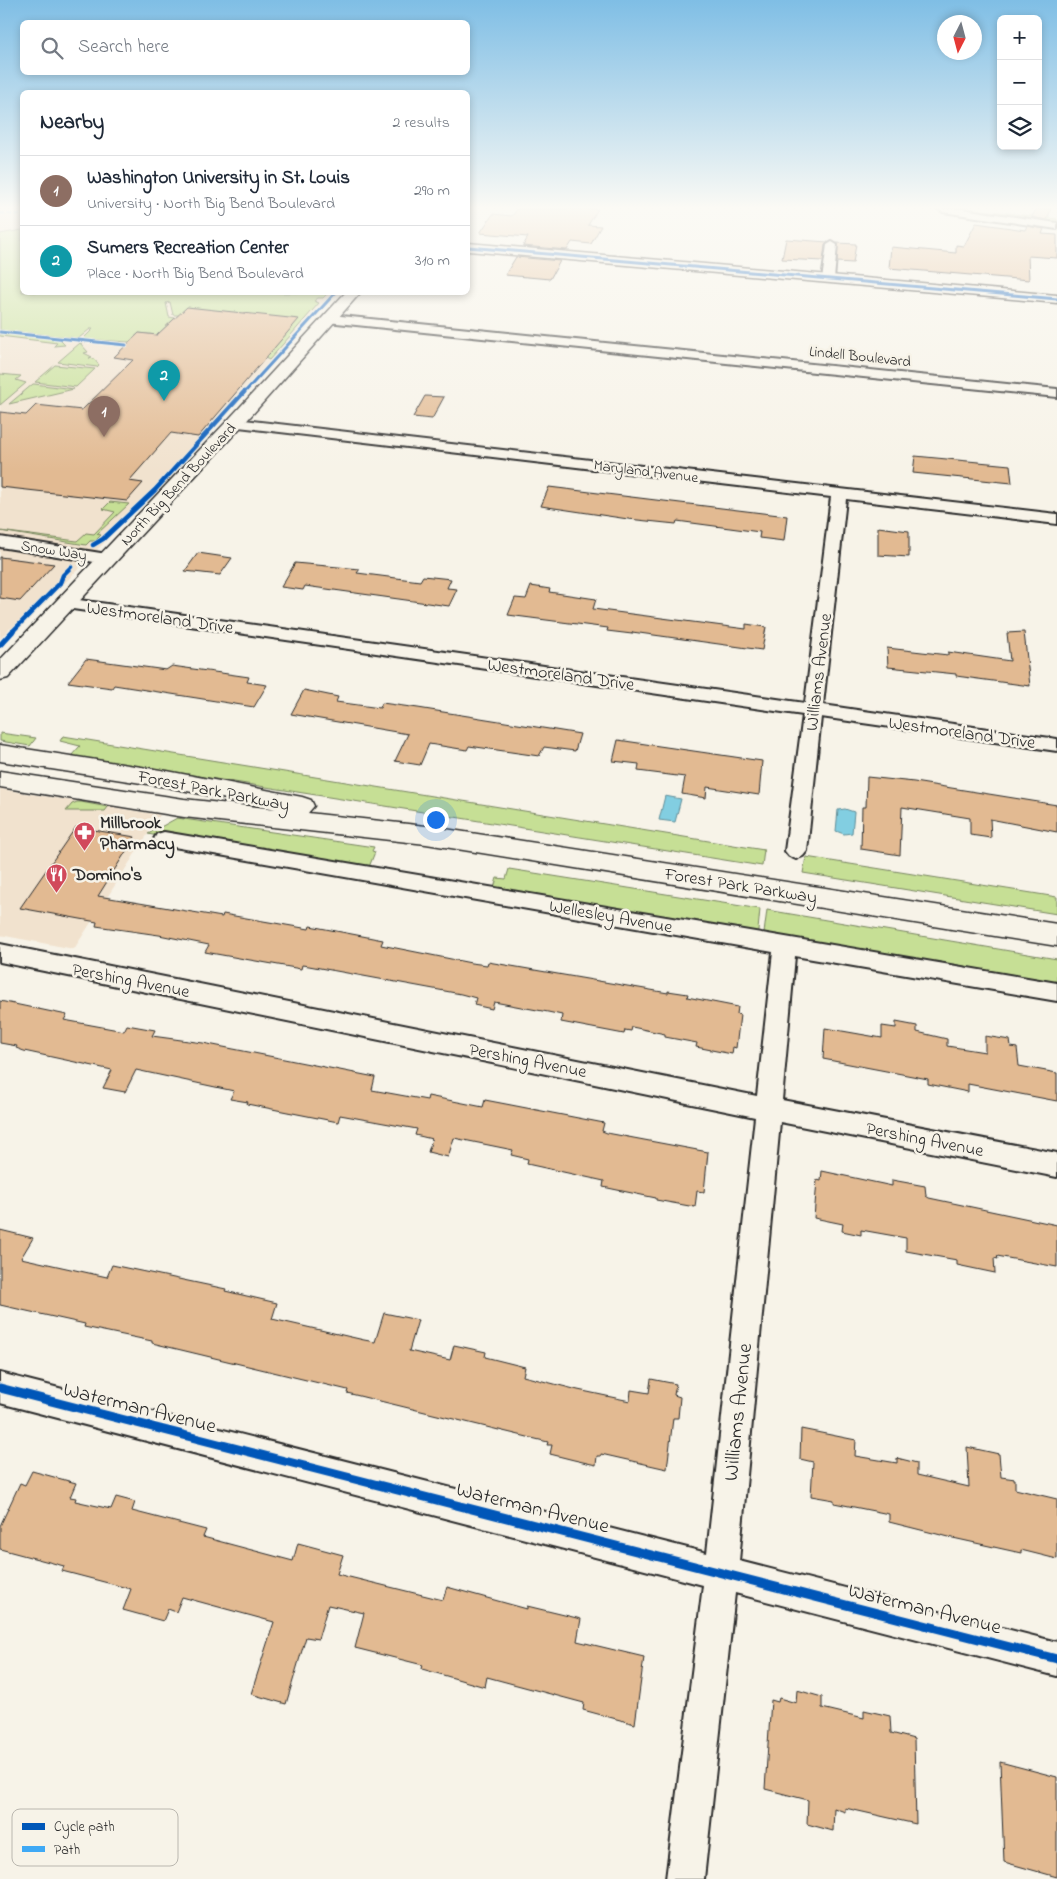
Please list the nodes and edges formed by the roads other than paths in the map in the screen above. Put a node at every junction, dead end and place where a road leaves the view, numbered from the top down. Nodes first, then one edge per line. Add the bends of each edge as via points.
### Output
1 (350, 297) edge
2 (1021, 297) edge
3 (1057, 300) edge
4 (331, 319) junction
5 (1057, 393) edge
6 (235, 423) junction
7 (839, 493) junction
8 (1057, 519) edge
9 (0, 542) edge
10 (108, 559) junction
11 (65, 603) junction
12 (0, 673) edge
13 (813, 710) junction
14 (1057, 745) edge
15 (0, 753) edge
16 (0, 779) edge
17 (426, 835) junction
18 (164, 840) dead end
19 (796, 851) dead end
20 (1057, 935) edge
21 (785, 945) junction
22 (0, 953) edge
23 (1057, 992) edge
24 (768, 1109) junction
25 (1057, 1165) edge
26 (0, 1388) edge
27 (721, 1572) junction
28 (1057, 1658) edge
29 (685, 1879) edge

1 - 4 main road, North Big Bend Boulevard
2 - 3 main road
4 - 5 street, Lindell Boulevard
4 - 6 main road, North Big Bend Boulevard
6 - 7 street, Maryland Avenue
6 - 10 main road, North Big Bend Boulevard
7 - 8 street, Maryland Avenue
7 - 13 street, Williams Avenue
9 - 10 street, Snow Way
10 - 11 main road, North Big Bend Boulevard
11 - 12 main road, North Big Bend Boulevard
11 - 13 street, Westmoreland Drive
13 - 14 street, Westmoreland Drive
13 - 19 street, Williams Avenue
15 - 17 main road, Forest Park Parkway via 249,794
16 - 17 main road, Forest Park Parkway via 184,808
17 - 20 main road, Forest Park Parkway
18 - 21 street, Wellesley Avenue
21 - 23 street, Wellesley Avenue
21 - 24 street, Williams Avenue
22 - 24 street, Pershing Avenue
24 - 25 street, Pershing Avenue
24 - 27 street, Williams Avenue
26 - 27 street, Waterman Avenue
27 - 28 street, Waterman Avenue
27 - 29 street, Williams Avenue

